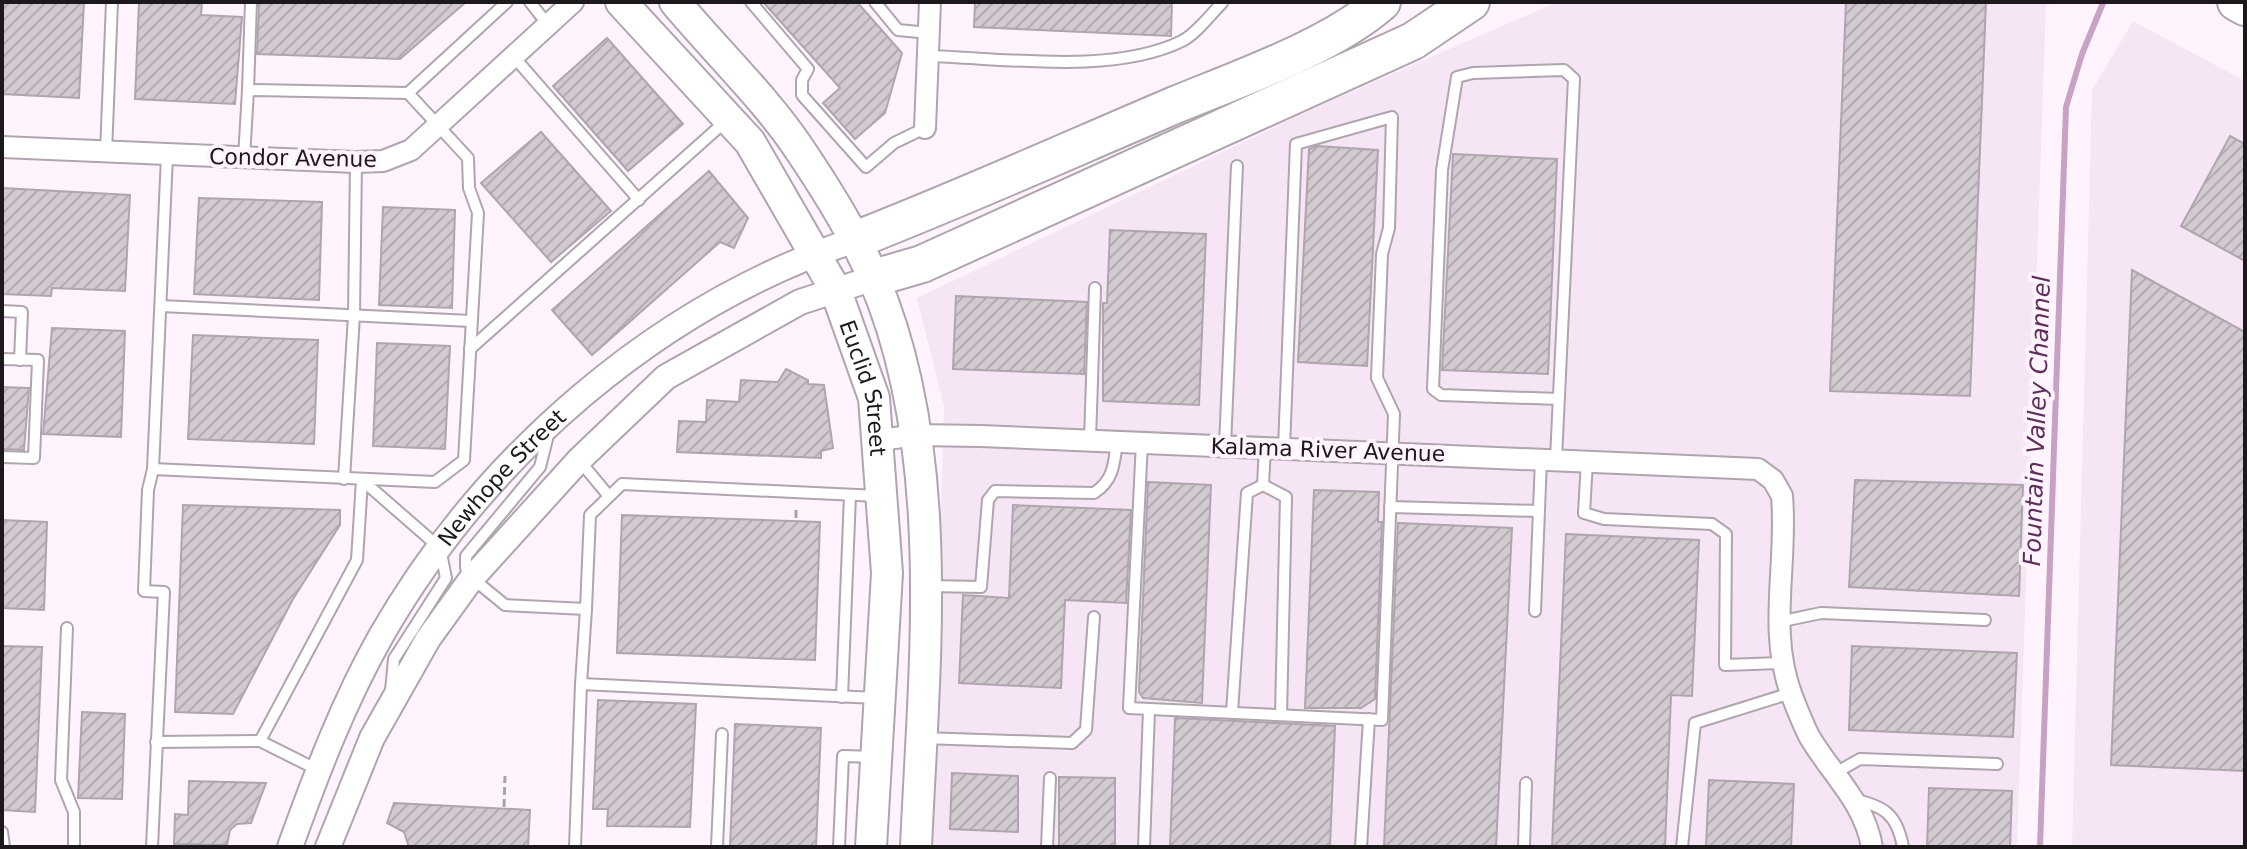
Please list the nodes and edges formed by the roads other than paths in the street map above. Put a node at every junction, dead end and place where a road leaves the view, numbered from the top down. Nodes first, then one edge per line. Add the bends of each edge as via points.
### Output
1 (112, 2) edge
2 (251, 2) edge
3 (507, 2) edge
4 (530, 2) edge
5 (573, 2) edge
6 (621, 2) edge
7 (675, 2) edge
8 (751, 2) edge
9 (875, 2) edge
10 (930, 2) edge
11 (1382, 2) edge
12 (1471, 2) edge
13 (2236, 2) edge
14 (1222, 3) edge
15 (2245, 7) edge
16 (548, 25) junction
17 (929, 33) junction
18 (928, 56) junction
19 (514, 57) junction
20 (248, 90) junction
21 (408, 93) junction
22 (729, 119) junction
23 (439, 125) junction
24 (925, 128) joint
25 (2, 147) edge
26 (106, 153) junction
27 (167, 156) junction
28 (244, 158) junction
29 (356, 162) junction
30 (1237, 166) dead end
31 (639, 200) junction
32 (855, 240) junction
33 (816, 253) junction
34 (874, 278) junction
35 (1095, 288) dead end
36 (836, 291) junction
37 (161, 306) junction
38 (2, 311) edge
39 (354, 315) junction
40 (471, 321) junction
41 (470, 349) junction
42 (2, 359) edge
43 (20, 360) junction
44 (1559, 399) junction
45 (550, 425) junction
46 (917, 435) junction
47 (880, 440) junction
48 (1090, 440) junction
49 (1117, 441) junction
50 (1142, 442) junction
51 (1225, 446) junction
52 (1275, 448) junction
53 (1392, 453) junction
54 (2, 457) edge
55 (1548, 459) junction
56 (579, 460) junction
57 (1587, 461) junction
58 (153, 469) junction
59 (344, 479) junction
60 (362, 480) junction
61 (1263, 485) junction
62 (608, 495) junction
63 (850, 495) junction
64 (882, 496) junction
65 (1390, 507) junction
66 (1538, 511) junction
67 (440, 548) junction
68 (472, 578) junction
69 (925, 586) junction
70 (586, 609) junction
71 (1535, 611) dead end
72 (1094, 617) dead end
73 (1985, 620) dead end
74 (1778, 622) junction
75 (67, 628) dead end
76 (1783, 663) junction
77 (581, 684) junction
78 (1791, 693) junction
79 (842, 697) junction
80 (878, 698) junction
81 (390, 700) junction
82 (1149, 709) junction
83 (1232, 712) junction
84 (1281, 715) junction
85 (1369, 719) junction
86 (722, 734) dead end
87 (921, 738) junction
88 (260, 741) junction
89 (156, 742) junction
90 (875, 757) junction
91 (1997, 764) dead end
92 (318, 770) junction
93 (1837, 772) junction
94 (1050, 778) dead end
95 (1526, 783) dead end
96 (1853, 799) junction
97 (2, 832) edge
98 (4, 847) edge
99 (74, 847) edge
100 (152, 847) edge
101 (290, 847) edge
102 (328, 847) edge
103 (575, 847) edge
104 (717, 847) edge
105 (839, 847) edge
106 (871, 847) edge
107 (916, 847) edge
108 (1047, 847) edge
109 (1144, 847) edge
110 (1361, 847) edge
111 (1524, 847) edge
112 (1682, 847) edge
113 (1872, 847) edge
114 (1903, 847) edge

1 - 26 lane
2 - 20 lane
3 - 21 lane
4 - 16 lane
5 - 16 street, Condor Avenue
6 - 22 main road, Euclid Street
7 - 32 main road, Euclid Street via 799,148
8 - 24 lane via 808,69 802,95 866,167 894,143
9 - 17 lane via 898,30
10 - 17 street
11 - 32 highway via 1338,32 1239,79
12 - 34 highway via 1413,41 1294,97 922,264
13 - 15 highway
14 - 18 lane via 1186,39 1113,61
16 - 19 street, Condor Avenue
17 - 18 street
18 - 24 street
19 - 23 street, Condor Avenue
19 - 31 lane
20 - 21 lane
20 - 28 lane
21 - 23 lane
22 - 31 lane
22 - 33 main road, Euclid Street via 750,142
23 - 29 street, Condor Avenue via 401,156
23 - 40 lane via 468,158 469,188 478,213
25 - 26 street, Condor Avenue
26 - 27 street, Condor Avenue
27 - 28 street, Condor Avenue
27 - 37 lane
28 - 29 street, Condor Avenue
29 - 39 lane
30 - 51 lane
31 - 41 lane
32 - 33 street, Newhope Street
32 - 34 main road, Euclid Street
33 - 36 main road, Euclid Street
33 - 45 street, Newhope Street via 668,332
34 - 36 street, Newhope Street
34 - 46 main road, Euclid Street
35 - 48 lane
36 - 47 main road, Euclid Street via 874,398
36 - 56 street, Newhope Street via 800,302 666,377
37 - 39 lane
37 - 58 lane
38 - 43 lane via 22,312
39 - 40 lane
39 - 59 lane
40 - 41 lane
41 - 60 lane via 464,460 435,482
42 - 43 lane
43 - 54 lane via 38,360 34,458
44 - 44 lane via 1574,79 1564,70 1457,77 1442,170 1433,389 1441,395
44 - 55 lane
45 - 67 street, Newhope Street via 489,486
45 - 68 lane via 540,467 466,556
46 - 47 street, Kalama River Avenue
46 - 48 street, Kalama River Avenue
46 - 69 main road, Euclid Street
47 - 64 main road, Euclid Street
48 - 49 street, Kalama River Avenue
49 - 50 street, Kalama River Avenue
49 - 69 lane via 1113,472 1094,493 995,491 988,500 981,587
50 - 51 street, Kalama River Avenue
50 - 82 lane via 1129,708
51 - 52 street, Kalama River Avenue
52 - 53 street, Kalama River Avenue
52 - 53 lane via 1296,144 1392,117 1377,378 1394,414
52 - 61 lane
53 - 55 street, Kalama River Avenue
53 - 65 lane
55 - 57 street, Kalama River Avenue
55 - 66 lane
56 - 62 lane
56 - 68 street, Newhope Street
57 - 74 street, Kalama River Avenue via 1758,469 1773,480 1783,513
57 - 76 lane via 1584,513 1604,519 1712,524 1726,534 1725,665
58 - 59 lane
58 - 89 lane via 144,591 164,592
59 - 60 lane
60 - 67 lane
60 - 88 lane via 357,560
61 - 83 lane via 1247,493
61 - 84 lane via 1286,497
62 - 63 lane via 622,484
62 - 70 lane via 590,515
63 - 64 lane
63 - 79 lane
64 - 80 main road, Euclid Street via 887,573
65 - 66 lane
65 - 85 lane via 1382,720
66 - 71 lane
67 - 81 lane via 446,578 394,659
67 - 92 street, Newhope Street via 382,634
68 - 70 lane via 505,605
68 - 81 street, Newhope Street
69 - 87 main road, Euclid Street
70 - 77 lane
72 - 87 lane via 1086,730 1072,743
73 - 74 lane via 1821,613
74 - 76 street
75 - 99 lane via 61,780 74,812
76 - 78 street
77 - 79 lane
77 - 103 lane
78 - 93 street via 1810,737
78 - 112 lane via 1695,723
79 - 80 lane
80 - 90 main road, Euclid Street
81 - 102 street, Newhope Street
82 - 83 lane
82 - 109 lane
83 - 84 lane
84 - 85 lane
85 - 110 lane
86 - 104 lane
87 - 107 main road, Euclid Street
88 - 89 lane
88 - 92 lane
89 - 100 lane
90 - 105 lane via 843,756
90 - 106 main road, Euclid Street
91 - 93 lane via 1860,759
92 - 101 street, Newhope Street
93 - 96 street
94 - 108 lane
95 - 111 lane
96 - 113 street
96 - 114 lane via 1879,805 1894,816
97 - 98 lane

